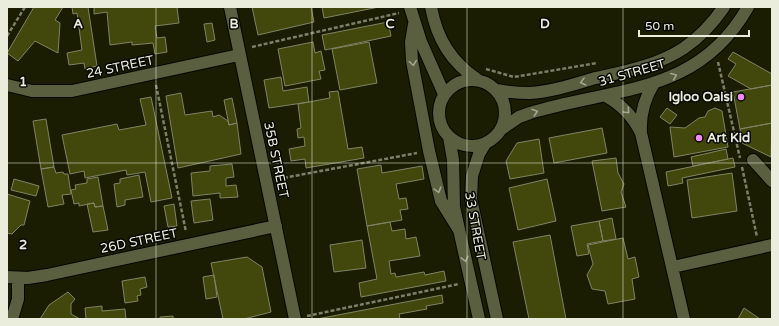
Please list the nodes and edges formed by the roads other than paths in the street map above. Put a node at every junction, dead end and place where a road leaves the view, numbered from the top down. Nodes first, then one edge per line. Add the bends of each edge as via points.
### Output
1 (230, 7) edge
2 (431, 7) edge
3 (724, 7) edge
4 (748, 7) edge
5 (411, 8) edge
6 (414, 24) junction
7 (238, 52) junction
8 (478, 80) junction
9 (654, 83) junction
10 (7, 85) edge
11 (496, 90) junction
12 (444, 94) junction
13 (606, 96) junction
14 (500, 130) junction
15 (641, 133) junction
16 (449, 137) junction
17 (485, 144) junction
18 (753, 160) dead end
19 (772, 181) edge
20 (276, 226) junction
21 (458, 230) junction
22 (772, 245) edge
23 (673, 267) junction
24 (13, 278) edge
25 (12, 319) edge
26 (295, 319) edge
27 (479, 319) edge
28 (497, 319) edge
29 (684, 319) edge

1 - 7 street, 35B STREET
2 - 8 street via 433,21 443,44 458,64
3 -> 11 street, 31 STREET via 700,36 664,59 542,91 519,93
9 -> 4 street, 31 STREET via 687,70 716,50 738,24
5 - 6 street
6 - 12 street
6 -> 21 street via 411,42 412,61 429,151 441,201
7 - 10 street, 24 STREET via 154,74 72,91 32,90
7 - 20 street, 35B STREET
8 - 11 street
8 - 12 street via 462,81
9 - 13 street, 31 STREET
9 - 15 street via 644,102
11 - 14 street via 504,105 504,122
12 - 16 street via 439,117
14 -> 13 street, 31 STREET via 530,113
13 -> 15 street via 623,107
14 - 17 street
15 - 23 street
16 - 17 street via 455,142 470,146
16 - 21 street, 33 STREET
17 - 28 street, 33 STREET via 472,176 471,199
18 - 19 street
20 - 24 street, 26D STREET via 47,275
20 - 26 street, 35B STREET
21 -> 27 street, 33 STREET
22 - 23 street
23 - 29 street
24 - 25 street via 18,299

